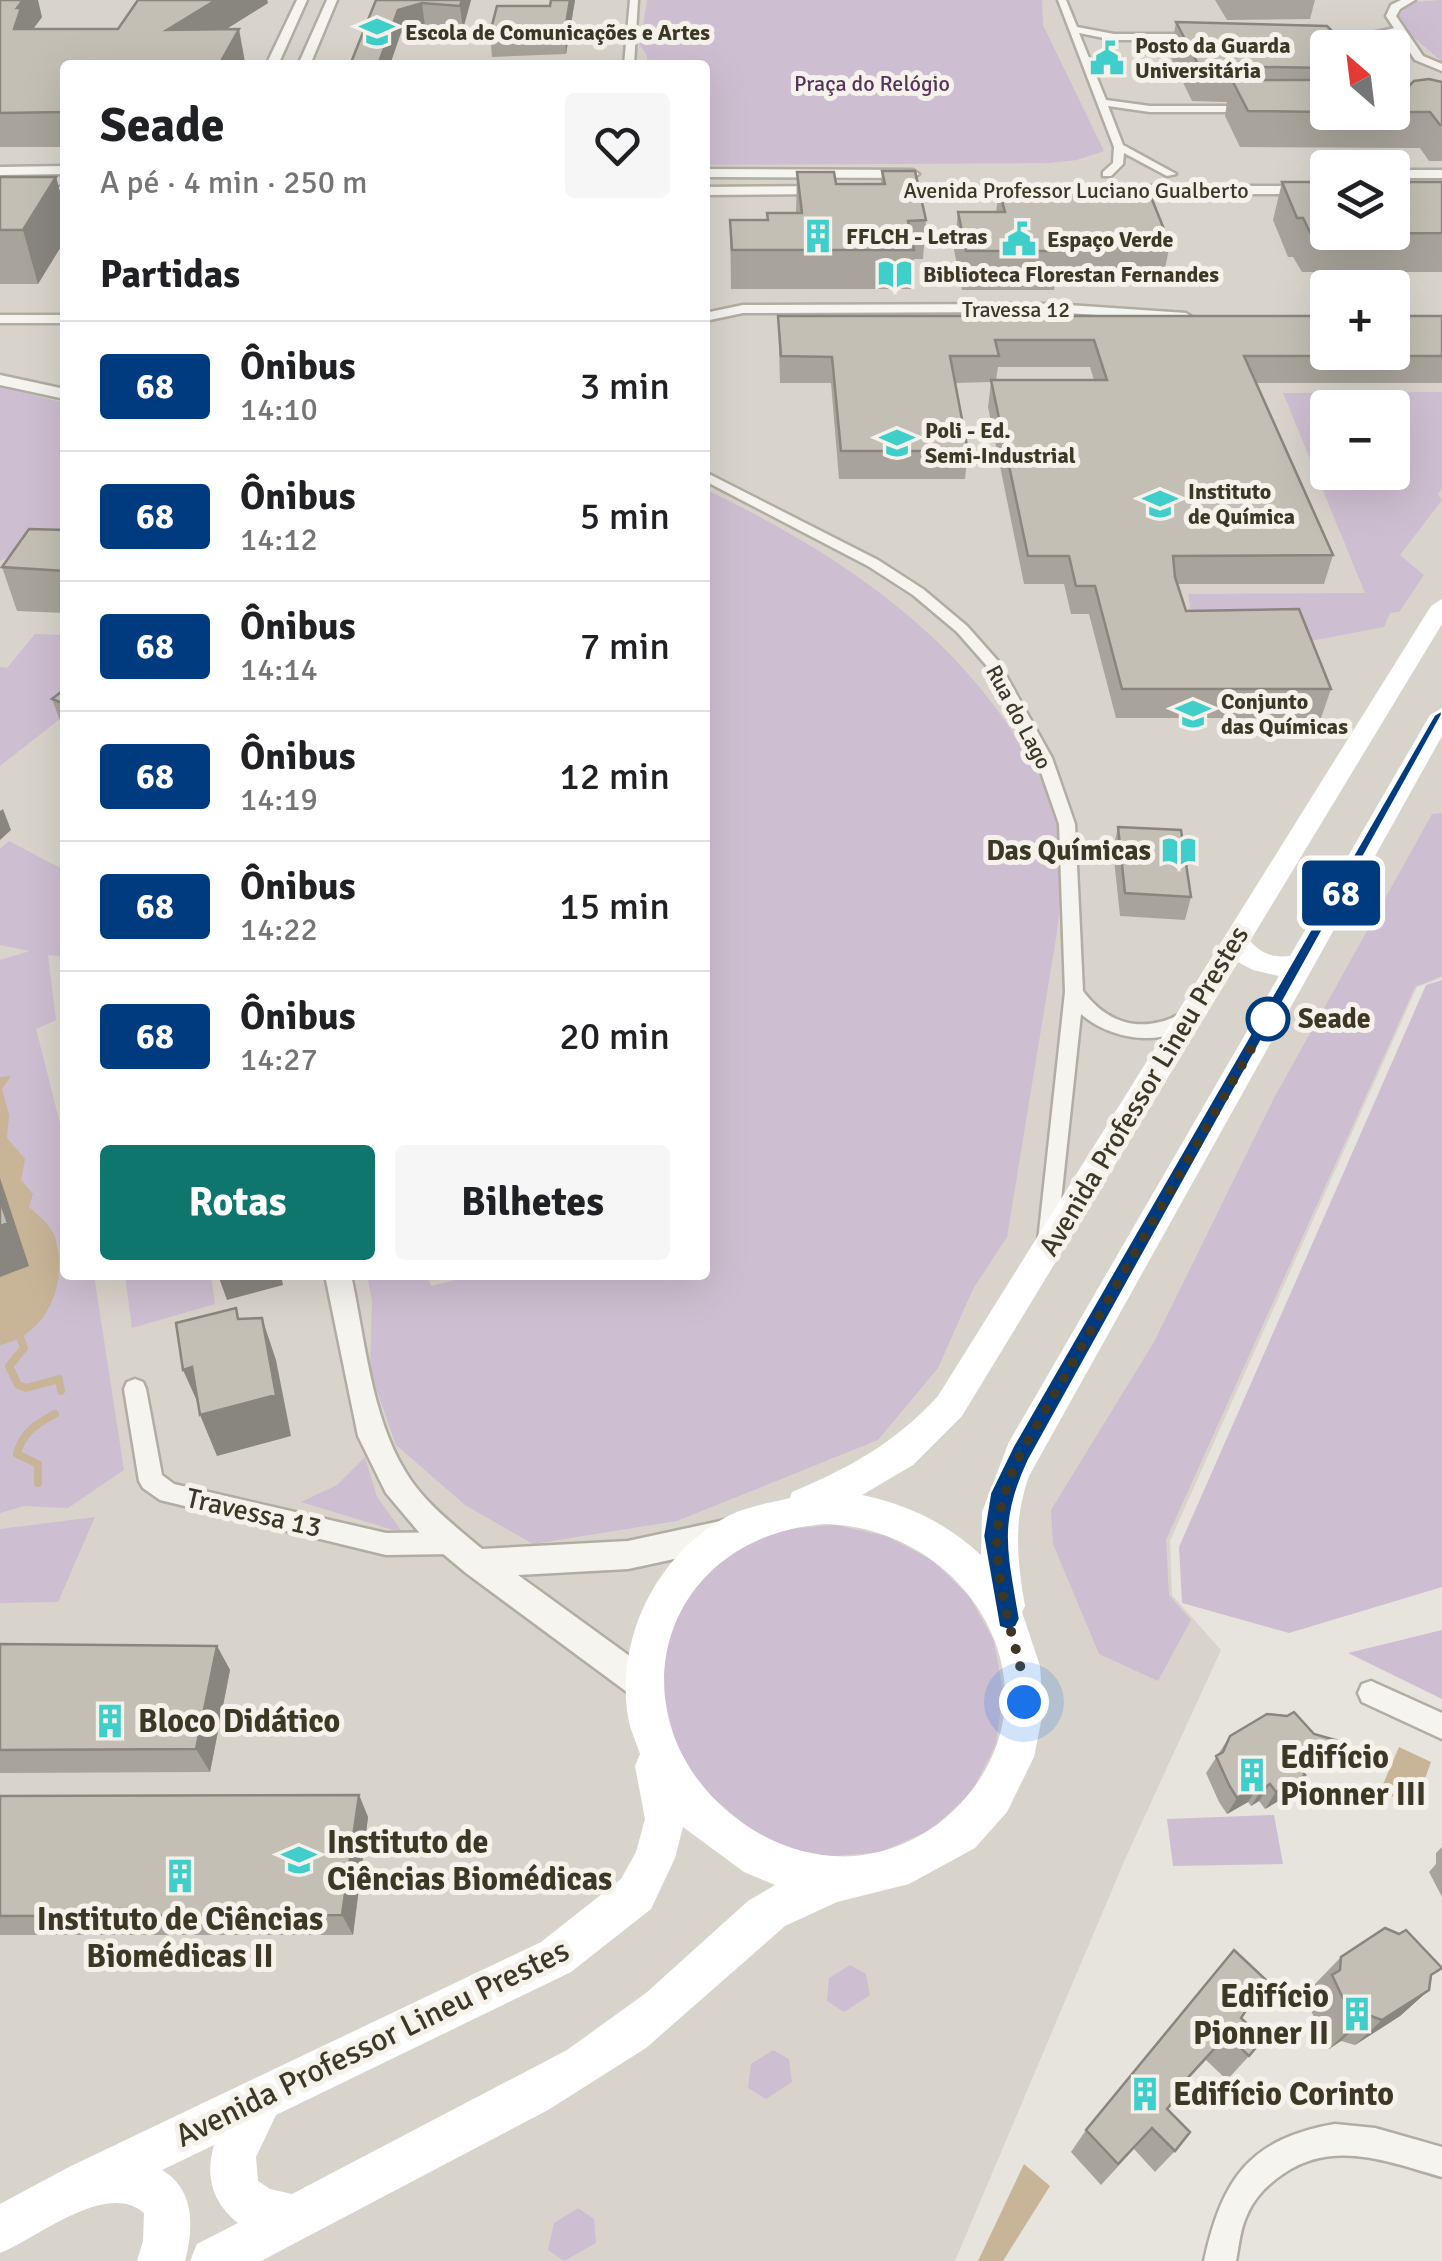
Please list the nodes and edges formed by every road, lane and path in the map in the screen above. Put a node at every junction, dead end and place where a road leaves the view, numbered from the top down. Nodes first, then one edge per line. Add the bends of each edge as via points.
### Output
1 (302, 0) edge
2 (332, 0) edge
3 (634, 0) edge
4 (1062, 0) edge
5 (1410, 0) edge
6 (1074, 29) junction
7 (1399, 30) edge
8 (1114, 37) junction
9 (1219, 37) edge
10 (318, 39) junction
11 (285, 40) junction
12 (1080, 46) junction
13 (1410, 47) edge
14 (275, 60) edge
15 (307, 60) edge
16 (629, 60) edge
17 (1442, 68) edge
18 (1107, 109) junction
19 (1270, 109) edge
20 (1119, 147) junction
21 (60, 170) edge
22 (0, 171) edge
23 (710, 173) edge
24 (788, 173) junction
25 (824, 173) junction
26 (934, 174) dead end
27 (1089, 174) dead end
28 (1107, 174) junction
29 (1123, 174) dead end
30 (1139, 174) dead end
31 (1171, 174) junction
32 (1188, 174) dead end
33 (1240, 174) dead end
34 (1310, 174) edge
35 (1410, 174) edge
36 (1442, 174) edge
37 (792, 190) junction
38 (821, 190) junction
39 (840, 190) edge
40 (860, 190) edge
41 (1310, 190) edge
42 (1410, 190) edge
43 (1442, 190) edge
44 (60, 191) edge
45 (710, 191) edge
46 (0, 192) edge
47 (710, 316) edge
48 (1202, 318) edge
49 (0, 319) edge
50 (60, 319) edge
51 (0, 380) edge
52 (60, 393) edge
53 (710, 479) edge
54 (1442, 606) edge
55 (1442, 715) edge
56 (1236, 941) junction
57 (1299, 964) junction
58 (1074, 992) junction
59 (1192, 1015) junction
60 (1049, 1246) junction
61 (339, 1280) edge
62 (135, 1390) dead end
63 (786, 1511) junction
64 (729, 1533) junction
65 (465, 1553) junction
66 (1008, 1619) junction
67 (642, 1684) junction
68 (1371, 1692) dead end
69 (1442, 1726) edge
70 (648, 1729) junction
71 (853, 1876) junction
72 (261, 2100) junction
73 (1442, 2162) edge
74 (85, 2184) junction
75 (294, 2218) junction
76 (0, 2230) edge
77 (161, 2261) edge
78 (214, 2261) edge
79 (1220, 2261) edge

1 - 11 street
2 - 10 street
3 - 16 street
4 - 6 street
5 - 7 street via 1391,16
6 - 8 street
6 - 12 street
8 - 9 street
8 - 12 street
10 - 11 street
10 - 15 street
11 - 14 street
12 - 18 street
13 - 17 street
18 - 19 street
18 - 20 street
20 - 28 street via 1118,164
20 - 31 street
21 - 22 street
23 - 24 street, Avenida Professor Luciano Gualberto
24 - 25 street, Avenida Professor Luciano Gualberto
24 - 37 street via 804,179
25 - 26 street, Avenida Professor Luciano Gualberto
25 - 38 street via 814,183
27 - 28 street, Avenida Professor Luciano Gualberto
28 - 29 street, Avenida Professor Luciano Gualberto
30 - 31 street, Avenida Professor Luciano Gualberto
31 - 32 street, Avenida Professor Luciano Gualberto
33 - 34 street, Avenida Professor Luciano Gualberto
35 - 36 street
37 - 38 street
37 - 45 street
38 - 39 street
40 - 41 street, Avenida Professor Luciano Gualberto
42 - 43 street
44 - 46 street
47 - 48 street, Travessa 12 via 743,309 1053,308
49 - 50 street
51 - 52 street
53 - 58 street, Rua do Lago via 874,563 948,617 993,664 1044,758 1067,824
54 - 56 main road, Avenida Professor Lineu Prestes
55 - 57 main road
56 - 57 main road via 1255,961
56 - 59 main road, Avenida Professor Lineu Prestes
57 - 66 main road via 1002,1493 994,1536
58 - 59 street via 1094,1018 1132,1032 1152,1032
58 - 60 street, Rua do Lago
59 - 60 main road, Avenida Professor Lineu Prestes
60 - 63 main road, Avenida Professor Lineu Prestes via 982,1358 922,1440 864,1478
61 - 65 street via 382,1461 414,1506
62 - 65 street, Travessa 13 via 152,1481 168,1493 386,1544
63 - 64 main road, Avenida Professor Lineu Prestes
63 - 66 main road via 860,1510 931,1536 988,1586
64 - 65 street via 628,1556
64 - 67 main road, Avenida Professor Lineu Prestes via 700,1554 658,1612
65 - 67 street
66 - 71 main road via 1024,1673 1024,1730 1004,1784 966,1831 914,1862
67 - 70 main road, Avenida Professor Lineu Prestes
68 - 69 street
70 - 71 main road via 663,1770 688,1806 722,1837 806,1874
70 - 72 main road, Avenida Professor Lineu Prestes via 665,1819 636,1894 556,1957
71 - 75 main road via 770,1911 600,2055
72 - 74 main road, Avenida Professor Lineu Prestes
72 - 75 main road via 232,2152 236,2187 258,2209
73 - 79 street via 1350,2139 1317,2142 1277,2159 1233,2210
74 - 76 main road, Avenida Professor Lineu Prestes
74 - 77 main road via 136,2180 156,2190 169,2209 170,2237
75 - 78 main road

